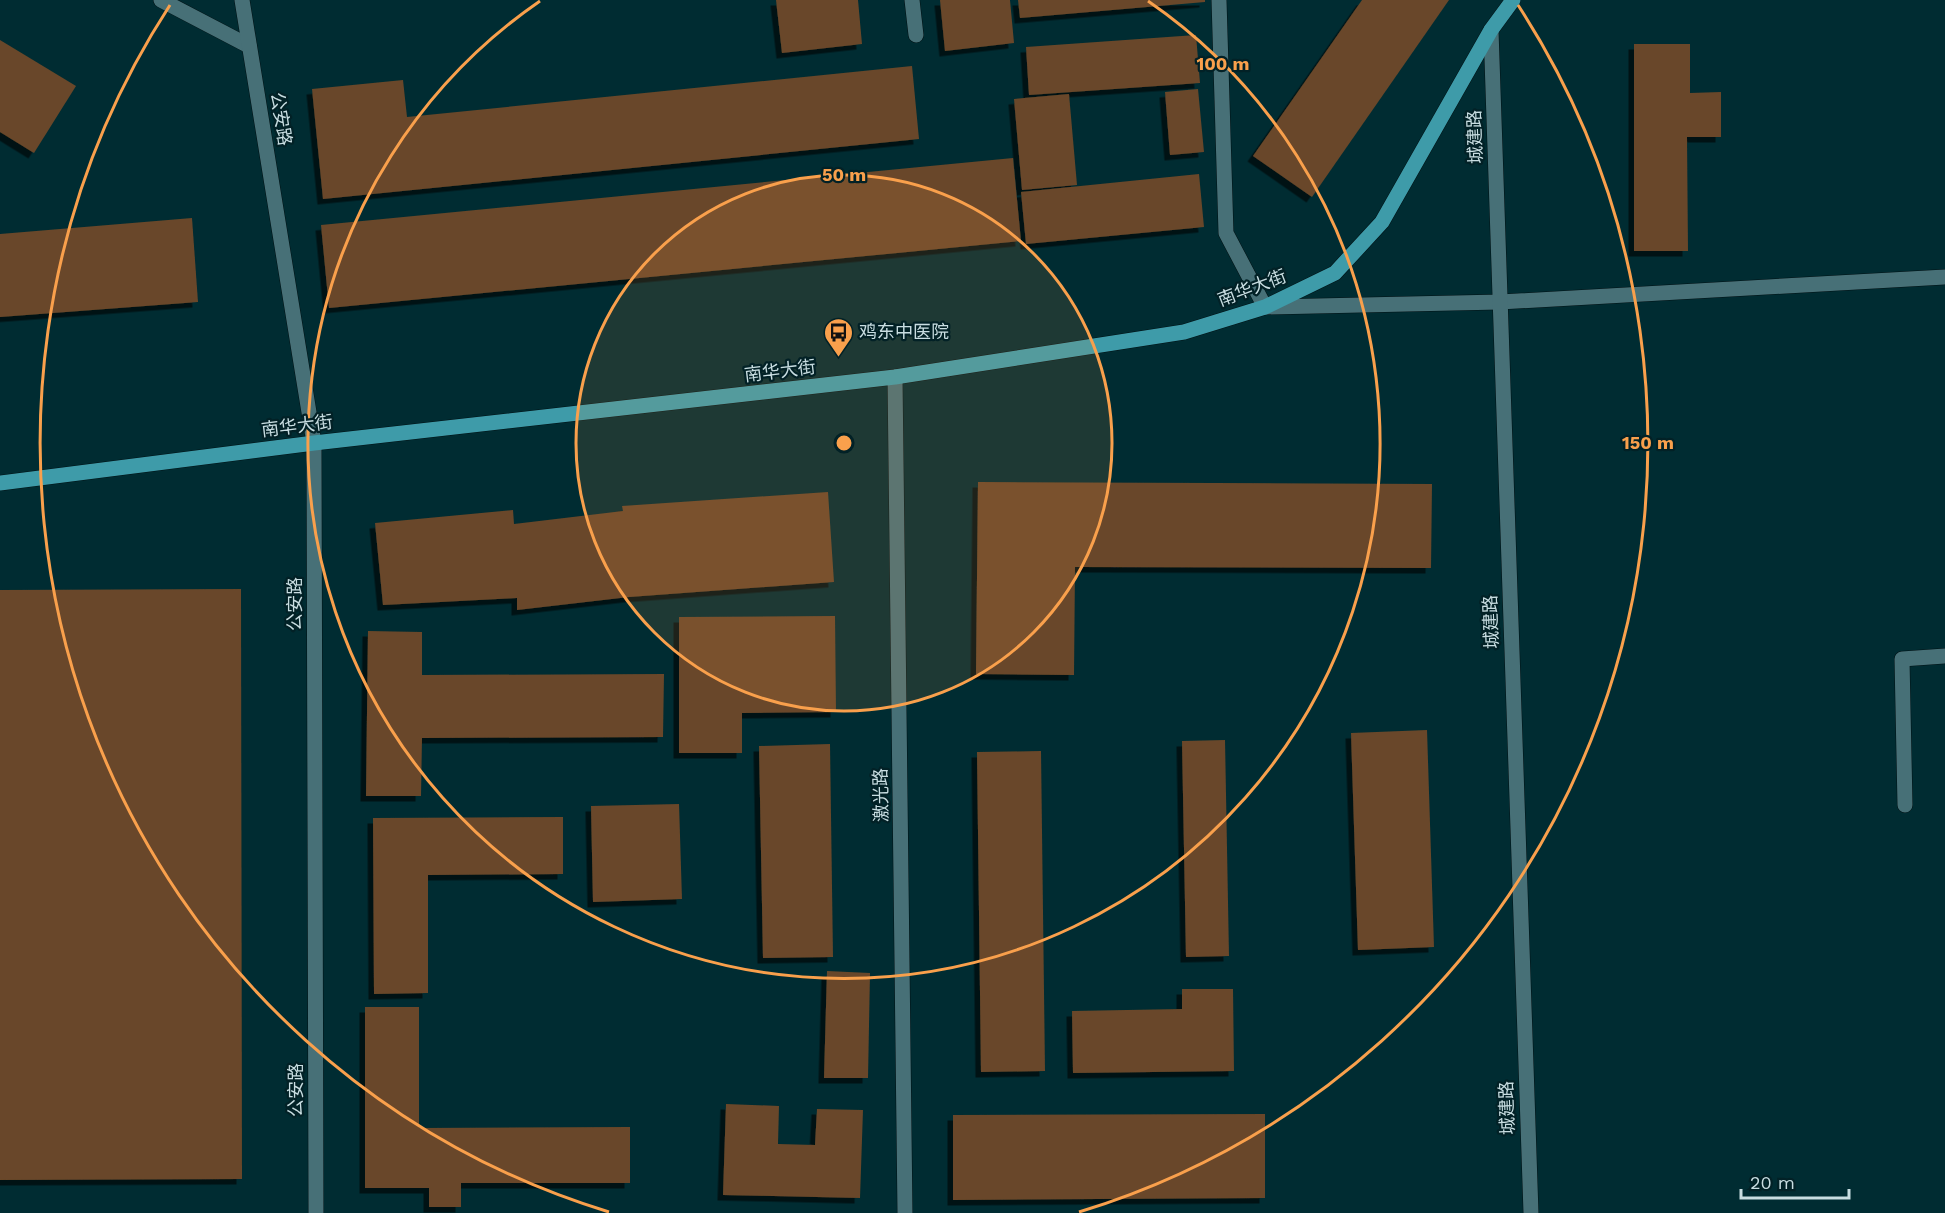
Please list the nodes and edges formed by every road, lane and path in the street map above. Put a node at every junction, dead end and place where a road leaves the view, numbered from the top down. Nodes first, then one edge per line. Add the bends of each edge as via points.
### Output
1 (161, 0) edge
2 (242, 0) edge
3 (912, 0) edge
4 (1219, 0) edge
5 (1513, 0) edge
6 (1491, 30) junction
7 (916, 35) dead end
8 (249, 46) junction
9 (1945, 277) edge
10 (1500, 302) junction
11 (1265, 308) junction
12 (895, 377) junction
13 (314, 443) junction
14 (0, 483) edge
15 (1945, 656) edge
16 (1905, 805) dead end
17 (316, 1213) edge
18 (905, 1213) edge
19 (1531, 1213) edge

1 - 8 street
2 - 8 street, 公安路
3 - 7 street
4 - 11 street via 1226,233
5 - 6 main road, 南华大街
6 - 10 street, 城建路
6 - 11 main road, 南华大街 via 1382,222 1335,273
8 - 13 street, 公安路
9 - 10 street
10 - 11 street
10 - 19 street, 城建路
11 - 12 main road, 南华大街 via 1184,333
12 - 13 main road, 南华大街
12 - 18 street, 激光路
13 - 14 main road, 南华大街
13 - 17 street, 公安路
15 - 16 street via 1902,659

